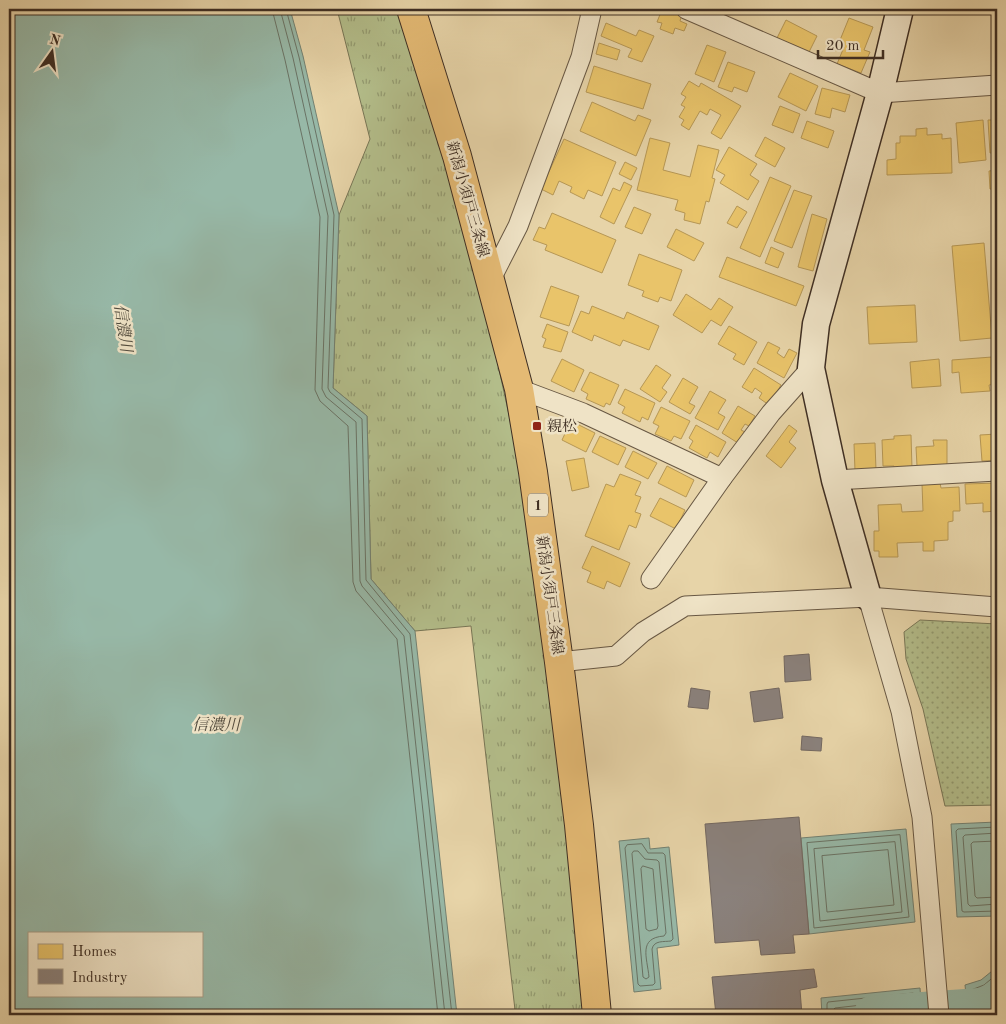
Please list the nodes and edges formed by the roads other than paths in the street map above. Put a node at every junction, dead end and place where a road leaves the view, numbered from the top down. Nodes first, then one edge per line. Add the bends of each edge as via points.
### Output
1 (411, 9) edge
2 (592, 9) edge
3 (686, 9) edge
4 (900, 9) edge
5 (997, 85) edge
6 (880, 93) junction
7 (491, 280) junction
8 (811, 368) junction
9 (519, 389) junction
10 (997, 471) edge
11 (722, 478) junction
12 (835, 480) junction
13 (650, 579) dead end
14 (868, 597) junction
15 (997, 607) edge
16 (559, 662) junction
17 (597, 1015) edge
18 (939, 1015) edge

1 - 7 main road, 新潟小須戸三条線 / 1
2 - 7 street via 581,56 522,217
3 - 6 street
4 - 6 street
5 - 6 street
6 - 8 street via 816,324
7 - 9 main road, 新潟小須戸三条線 / 1
8 - 11 street via 771,413
8 - 12 street
9 - 11 street via 583,413
9 - 16 main road, 新潟小須戸三条線 / 1
10 - 12 street
11 - 13 street
12 - 14 street
14 - 15 street
14 - 16 street via 685,606 643,632 616,656
14 - 18 street via 901,711 922,817
16 - 17 main road, 新潟小須戸三条線 / 1

